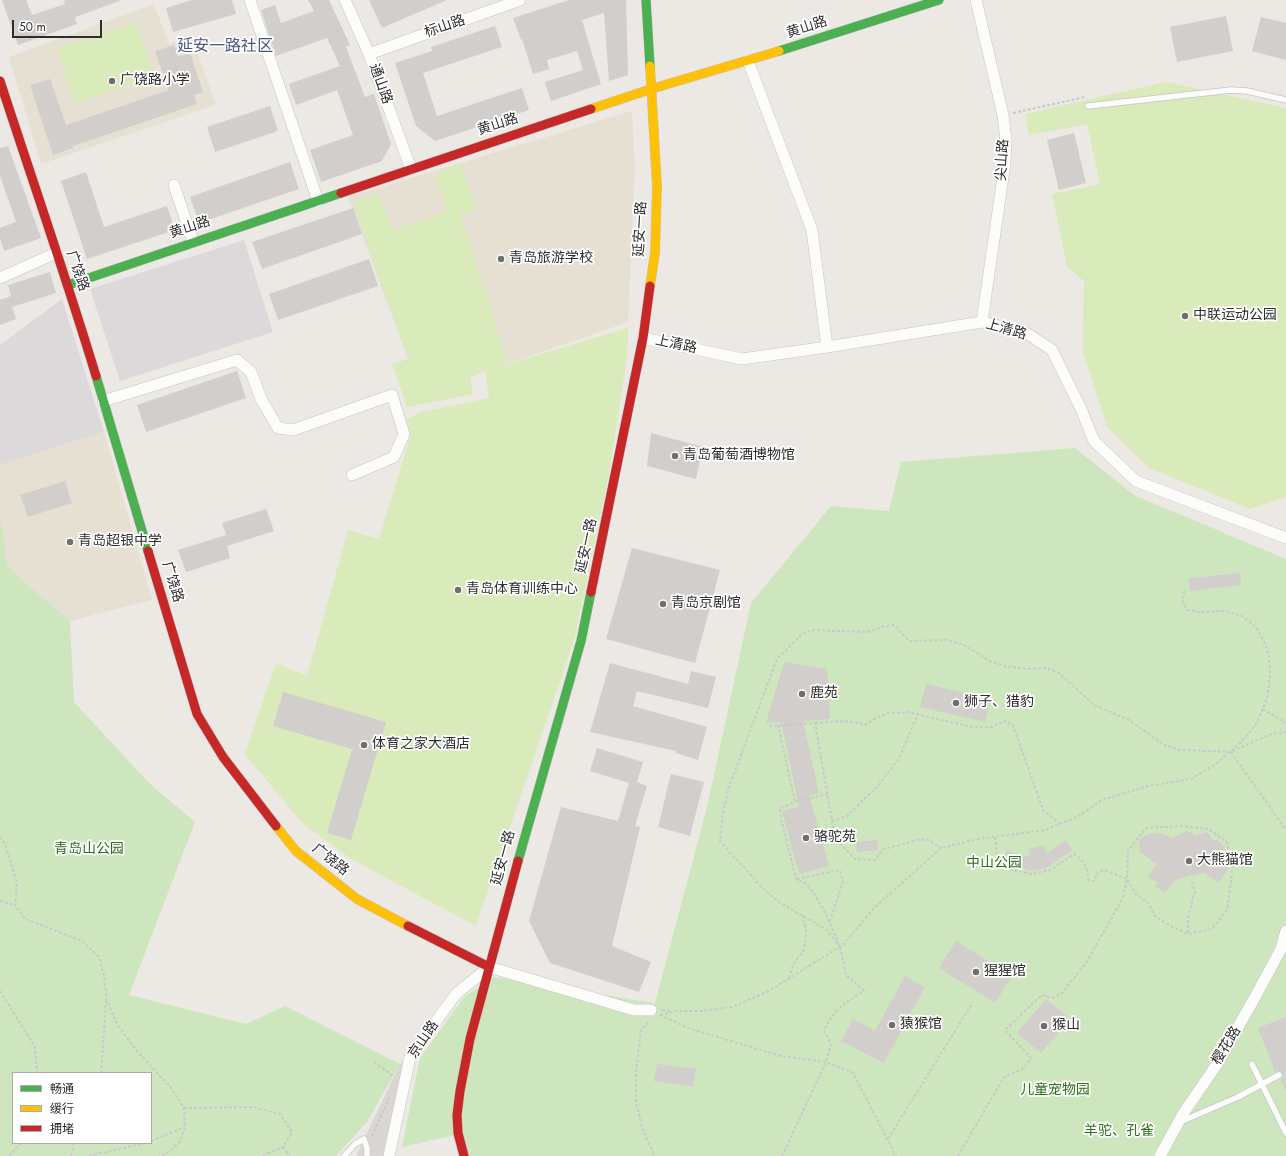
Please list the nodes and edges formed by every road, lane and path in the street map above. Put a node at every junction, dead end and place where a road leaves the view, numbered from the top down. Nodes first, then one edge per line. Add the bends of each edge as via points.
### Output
1 (250, 0) edge
2 (345, 0) edge
3 (520, 0) edge
4 (646, 0) edge
5 (939, 0) edge
6 (976, 0) edge
7 (369, 54) junction
8 (748, 62) junction
9 (0, 81) edge
10 (651, 89) junction
11 (1286, 100) edge
12 (1088, 106) joint
13 (1003, 115) junction
14 (411, 169) junction
15 (174, 184) dead end
16 (318, 201) junction
17 (193, 242) junction
18 (56, 253) junction
19 (0, 278) edge
20 (68, 285) junction
21 (982, 322) junction
22 (643, 338) junction
23 (827, 347) junction
24 (103, 400) junction
25 (352, 475) dead end
26 (1286, 538) edge
27 (1185, 589) dead end
28 (1263, 709) junction
29 (918, 714) junction
30 (815, 723) junction
31 (1286, 723) edge
32 (778, 725) junction
33 (769, 726) dead end
34 (1286, 732) edge
35 (1231, 752) junction
36 (828, 794) junction
37 (794, 802) junction
38 (832, 821) junction
39 (1060, 824) junction
40 (1286, 830) edge
41 (0, 837) edge
42 (996, 837) junction
43 (941, 848) junction
44 (796, 879) junction
45 (1127, 879) junction
46 (1191, 880) dead end
47 (0, 901) edge
48 (15, 905) junction
49 (803, 915) junction
50 (829, 922) junction
51 (1286, 931) edge
52 (1188, 934) junction
53 (840, 946) junction
54 (489, 967) junction
55 (789, 978) junction
56 (0, 992) edge
57 (106, 995) junction
58 (973, 1002) dead end
59 (651, 1010) joint
60 (675, 1011) dead end
61 (640, 1030) dead end
62 (374, 1062) dead end
63 (826, 1062) junction
64 (1252, 1064) dead end
65 (37, 1072) edge
66 (101, 1072) edge
67 (1279, 1075) dead end
68 (397, 1078) dead end
69 (1262, 1084) junction
70 (389, 1097) dead end
71 (184, 1108) junction
72 (1178, 1123) junction
73 (185, 1127) junction
74 (1286, 1133) edge
75 (394, 1136) junction
76 (888, 1138) junction
77 (152, 1141) edge
78 (19, 1144) edge
79 (74, 1144) edge
80 (141, 1144) edge
81 (283, 1147) junction
82 (366, 1148) junction
83 (9, 1156) edge
84 (71, 1156) edge
85 (89, 1156) edge
86 (159, 1156) edge
87 (261, 1156) edge
88 (290, 1156) edge
89 (344, 1156) edge
90 (366, 1156) edge
91 (384, 1156) edge
92 (389, 1156) edge
93 (464, 1156) edge
94 (655, 1156) edge
95 (782, 1156) edge
96 (896, 1156) edge
97 (958, 1156) edge
98 (1160, 1156) edge

1 - 16 street
2 - 7 street, 通山路
3 - 7 street, 标山路
4 - 10 street, 延安一路
5 - 8 street, 黄山路
6 - 13 street, 尖山路
7 - 14 street, 通山路
8 - 10 street, 黄山路
8 - 23 street via 812,230
9 - 18 street, 广饶路
10 - 14 street, 黄山路
10 - 22 street, 延安一路 via 657,220
11 - 12 lane via 1231,90
12 - 13 path via 1084,97
13 - 21 street, 尖山路 via 1005,163
14 - 16 street, 黄山路
15 - 17 street
16 - 17 street, 黄山路
17 - 20 street, 黄山路
18 - 19 street
18 - 20 street, 广饶路
20 - 24 street, 广饶路
21 - 23 street, 上清路
21 - 26 street, 上清路 via 1024,332 1052,350 1094,440 1136,481
22 - 23 street, 上清路 via 742,359
22 - 54 street, 延安一路 via 580,641
24 - 25 street via 237,360 251,372 261,399 278,428 293,430 392,394 404,434 394,457
24 - 54 street, 广饶路 via 197,714 223,757 296,851 357,899
27 - 28 path via 1182,600 1187,610 1226,612 1242,616 1256,627 1269,657 1268,695
28 - 31 path
28 - 35 path via 1254,726
29 - 30 path via 889,713 866,724 843,720
29 - 38 path via 899,758 878,786 847,816
29 - 39 path via 972,727 992,727 1004,721 1013,725 1044,810
30 - 32 path
30 - 36 path
32 - 33 path
32 - 37 path
34 - 35 path via 1272,734
35 - 39 path via 1191,779 1148,786 1102,800 1077,817
35 - 40 path
35 - 49 path via 1180,750 1164,745 1129,720 1094,705 1059,673 1046,668 1005,666 990,661 964,645 947,640 909,641 894,625 867,632 811,630 802,634 778,659 729,787 720,841 761,887 779,902
36 - 37 path
36 - 38 path
37 - 44 path via 780,808 780,818
38 - 43 path via 835,838 855,859 875,860 883,849 920,838 929,840
39 - 42 path via 1045,830
41 - 48 path via 5,844 17,883
42 - 43 path
42 - 45 path via 998,864 1002,868 1032,874 1050,870 1074,854 1082,859 1089,881 1094,881 1098,872 1104,870
43 - 53 path via 873,909
44 - 50 path via 807,884 816,895
44 - 50 path via 840,870 843,882
45 - 52 path via 1135,893 1148,903 1155,916
45 - 52 path via 1128,851 1146,828 1183,826 1208,829 1226,841 1233,863 1227,910 1212,929
45 - 97 path via 1124,898 1086,963 1062,993 1053,998 1042,995 1005,1030 1031,1058 1023,1069 1004,1077
46 - 52 path via 1195,891 1188,917
47 - 48 path
48 - 57 path via 25,919 82,941 99,957
49 - 53 path via 827,930
49 - 55 path via 806,932 804,950 793,965
50 - 53 path
51 - 72 street, 樱花路 via 1281,949 1254,999 1217,1064
53 - 55 path
53 - 63 path via 846,975 864,991 844,1003 828,1020 824,1032 831,1043
54 - 59 street via 634,1010
54 - 75 street, 京山路 via 456,994 410,1057
54 - 93 street, 延安一路 via 470,1039 460,1091 458,1133
55 - 60 path via 769,991 732,1007
56 - 65 path via 35,1047
57 - 66 path
57 - 71 path via 117,1024 137,1051 171,1088
58 - 76 path
59 - 63 path via 690,1029 781,1056
61 - 94 path via 636,1101 642,1128
62 - 68 path
63 - 76 path via 853,1073
63 - 95 path
64 - 69 lane
67 - 69 lane
69 - 72 lane
69 - 74 lane
70 - 82 path
71 - 73 path
71 - 81 path via 253,1107 280,1114 292,1132
72 - 98 street, 樱花路
73 - 77 path
73 - 86 path via 180,1142
75 - 91 lane
75 - 92 street, 京山路
76 - 96 path
78 - 83 path
79 - 84 path
80 - 85 path
81 - 87 path
81 - 88 path
82 - 89 lane via 364,1140 354,1144
82 - 90 lane

